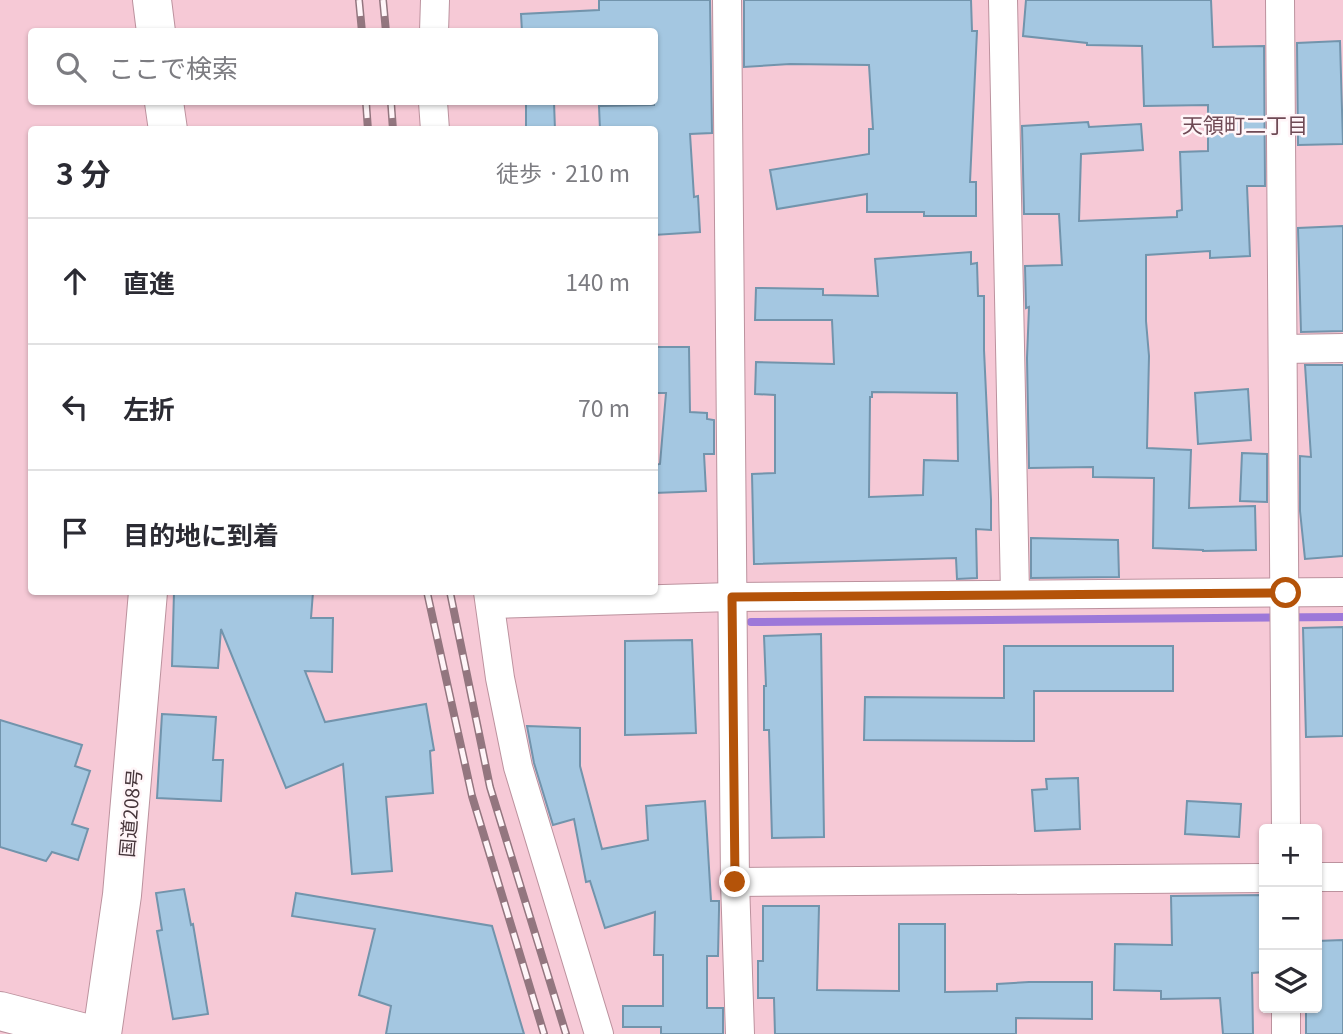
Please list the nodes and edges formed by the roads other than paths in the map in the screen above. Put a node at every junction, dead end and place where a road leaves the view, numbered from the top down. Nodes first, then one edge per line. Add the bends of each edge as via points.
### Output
1 (152, 0) edge
2 (435, 0) edge
3 (727, 0) edge
4 (1003, 0) edge
5 (1280, 0) edge
6 (156, 28) edge
7 (434, 28) edge
8 (164, 105) edge
9 (433, 105) edge
10 (167, 126) edge
11 (435, 126) edge
12 (1343, 348) edge
13 (1284, 349) junction
14 (1343, 592) edge
15 (1286, 593) junction
16 (1015, 594) junction
17 (148, 595) edge
18 (732, 597) junction
19 (489, 598) edge
20 (1286, 824) edge
21 (1322, 877) edge
22 (1343, 877) edge
23 (1259, 878) edge
24 (735, 882) junction
25 (0, 1011) edge
26 (1286, 1013) edge
27 (89, 1034) edge
28 (102, 1034) edge
29 (599, 1034) edge
30 (740, 1034) edge
31 (1286, 1034) edge

1 - 6 main road
2 - 7 street
3 - 18 street
4 - 16 street
5 - 13 street
8 - 10 main road
9 - 11 street
12 - 13 street
13 - 15 street
14 - 15 street
15 - 16 street
15 - 20 street
16 - 18 street
17 - 28 main road, 国道208号 via 122,895
18 - 19 street
18 - 24 street
19 - 29 street via 519,767
21 - 22 street
23 - 24 street
24 - 30 street
25 - 27 main road
26 - 31 street

